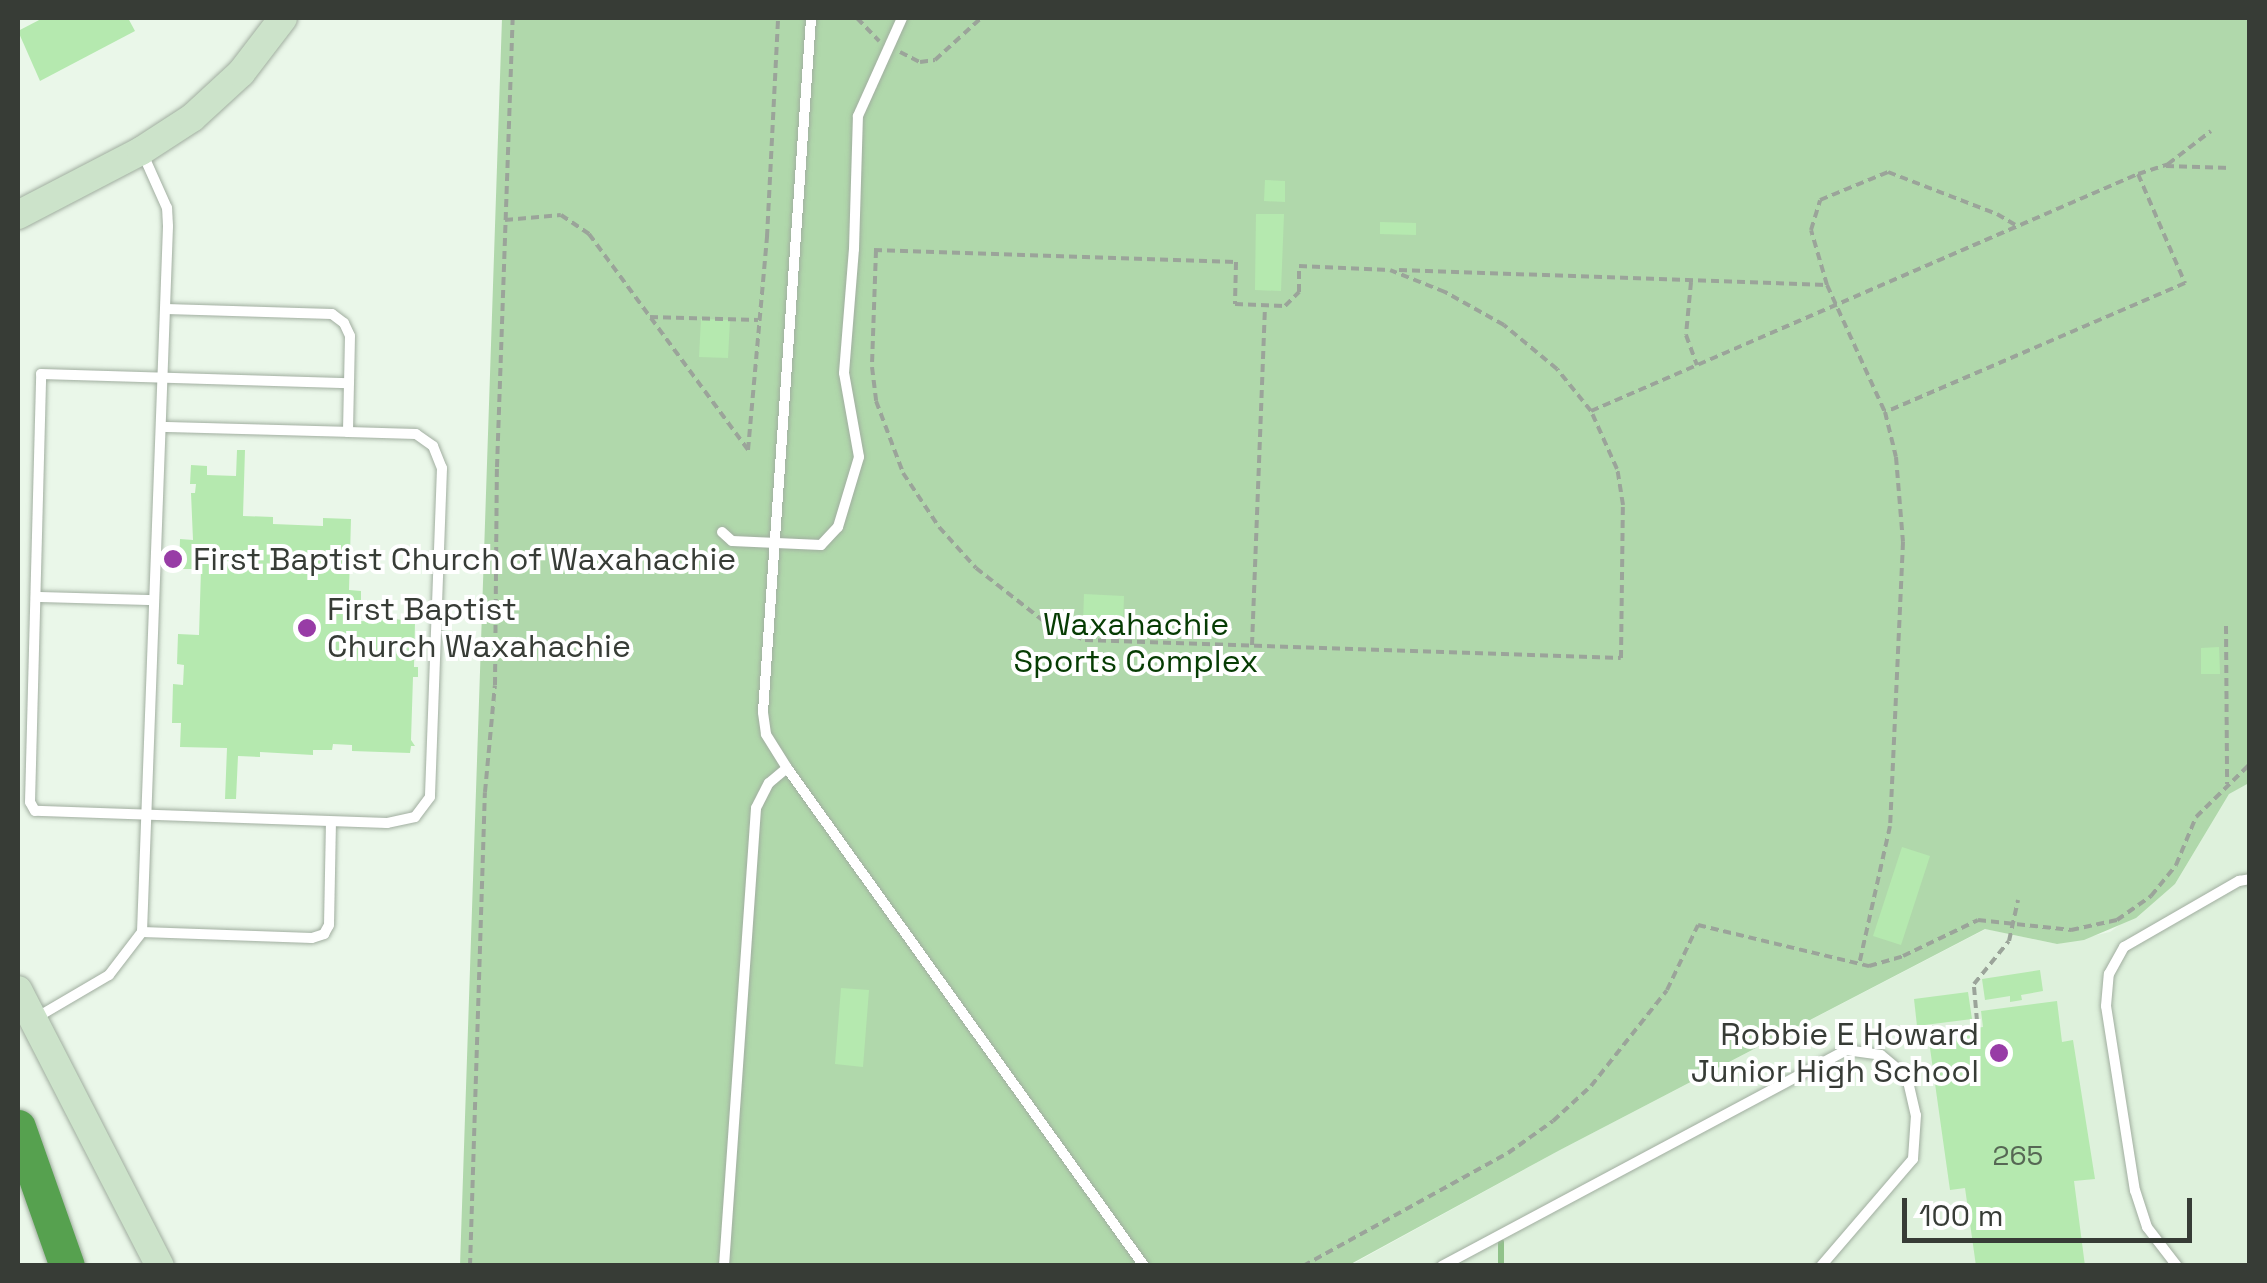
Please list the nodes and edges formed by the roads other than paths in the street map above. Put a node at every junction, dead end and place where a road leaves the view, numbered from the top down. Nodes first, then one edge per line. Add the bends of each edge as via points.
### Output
1 (283, 18) edge
2 (811, 18) edge
3 (902, 18) edge
4 (142, 151) junction
5 (18, 215) edge
6 (166, 309) junction
7 (164, 377) junction
8 (349, 383) junction
9 (163, 427) junction
10 (348, 432) junction
11 (722, 532) dead end
12 (775, 543) junction
13 (36, 597) junction
14 (152, 600) junction
15 (787, 768) junction
16 (145, 817) junction
17 (331, 822) junction
18 (2250, 879) edge
19 (142, 932) junction
20 (18, 990) edge
21 (32, 1019) junction
22 (18, 1127) edge
23 (67, 1266) edge
24 (160, 1266) edge
25 (724, 1266) edge
26 (1144, 1266) edge
27 (1442, 1266) edge
28 (1821, 1266) edge
29 (2178, 1266) edge

1 - 4 street via 241,73 192,118
2 - 12 lane
3 - 12 lane via 858,116 844,372 859,457 838,527 821,544
4 - 5 street
4 - 6 lane via 166,208
6 - 7 lane
6 - 8 lane via 332,314 350,336
7 - 8 lane
7 - 9 lane
7 - 13 lane via 42,374
8 - 10 lane
9 - 10 lane
9 - 14 lane
10 - 17 lane via 416,434 433,446 442,468 430,796 415,817
11 - 12 lane via 732,541
12 - 15 lane via 763,712 766,734
13 - 14 lane
13 - 16 lane via 30,802 46,813
14 - 16 lane
15 - 25 lane via 769,783 756,808
15 - 26 lane
16 - 17 lane
16 - 19 lane
17 - 19 lane via 324,934
18 - 29 lane via 2124,946 2109,974 2106,1006 2135,1190 2147,1227
19 - 21 lane via 109,974
20 - 21 street
21 - 24 street
22 - 23 highway
27 - 28 lane via 1846,1050 1881,1055 1907,1077 1916,1115 1913,1159

